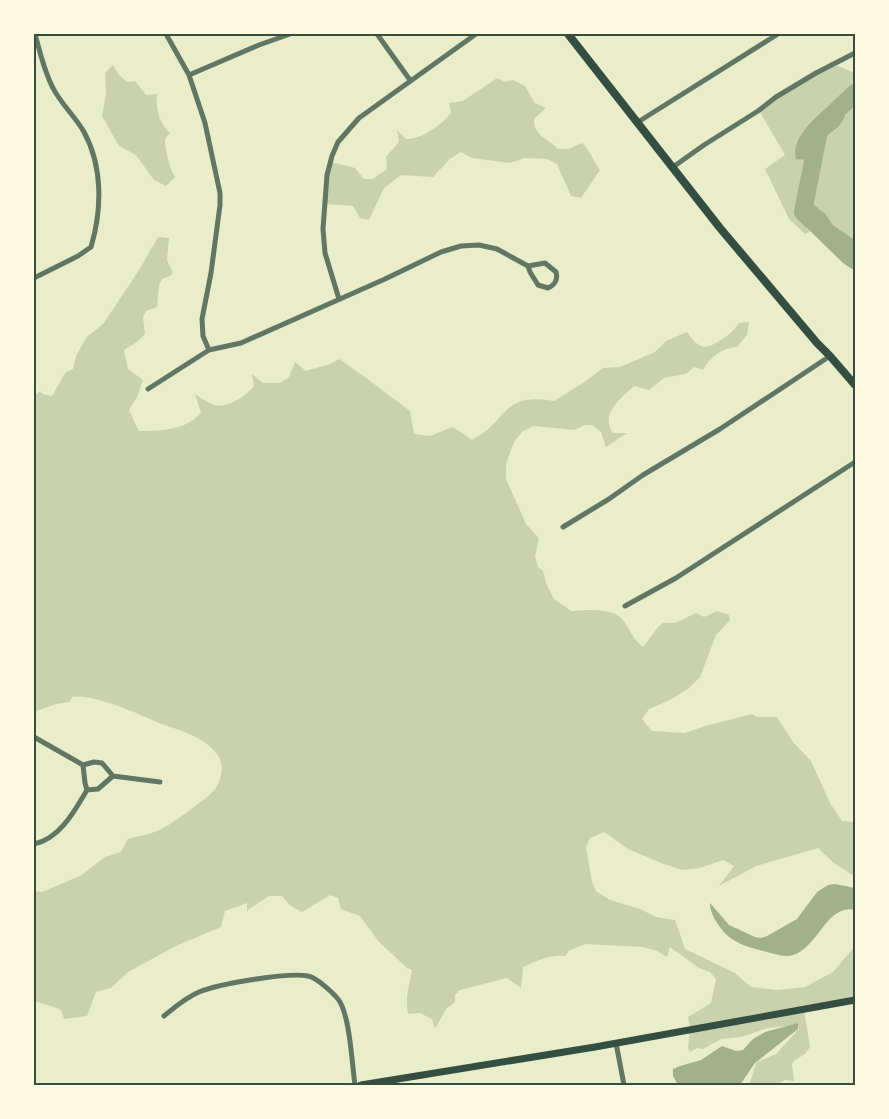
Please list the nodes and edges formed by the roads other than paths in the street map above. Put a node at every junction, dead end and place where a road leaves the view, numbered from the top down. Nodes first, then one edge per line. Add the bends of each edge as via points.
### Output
1 (35, 34) edge
2 (166, 34) edge
3 (290, 34) edge
4 (377, 34) edge
5 (476, 34) edge
6 (568, 34) edge
7 (778, 34) edge
8 (855, 54) edge
9 (189, 75) junction
10 (410, 80) junction
11 (638, 122) junction
12 (673, 167) junction
13 (528, 266) junction
14 (34, 278) edge
15 (339, 299) junction
16 (208, 350) junction
17 (830, 356) junction
18 (855, 385) edge
19 (148, 389) dead end
20 (855, 462) edge
21 (563, 527) dead end
22 (625, 606) dead end
23 (34, 737) edge
24 (83, 765) junction
25 (113, 776) junction
26 (160, 782) dead end
27 (87, 790) junction
28 (34, 844) edge
29 (855, 1000) edge
30 (164, 1016) dead end
31 (616, 1043) junction
32 (355, 1085) edge
33 (361, 1085) edge
34 (624, 1085) edge

1 - 14 street via 53,89 84,131 93,154 100,191 91,247
2 - 9 street
3 - 9 street
4 - 10 street
5 - 10 street
6 - 11 main road
7 - 11 street
8 - 12 street via 776,97
9 - 16 street via 205,122 220,193 202,319
10 - 15 street via 359,118 338,142 332,156 327,175 323,229 325,253
11 - 12 main road
12 - 17 main road via 720,228
13 - 13 street via 545,263 554,268 557,279 548,288 538,285
13 - 15 street via 496,249 479,245 461,246
15 - 16 street via 241,343
16 - 19 street
17 - 18 main road
17 - 21 street
20 - 22 street via 676,578
23 - 24 street
24 - 25 street via 102,763
24 - 27 street
25 - 26 street
25 - 27 street via 98,789
27 - 28 street via 58,831
29 - 31 main road
30 - 32 street via 177,1004 211,987 287,975 310,976 340,1000 347,1024
31 - 33 main road
31 - 34 street

